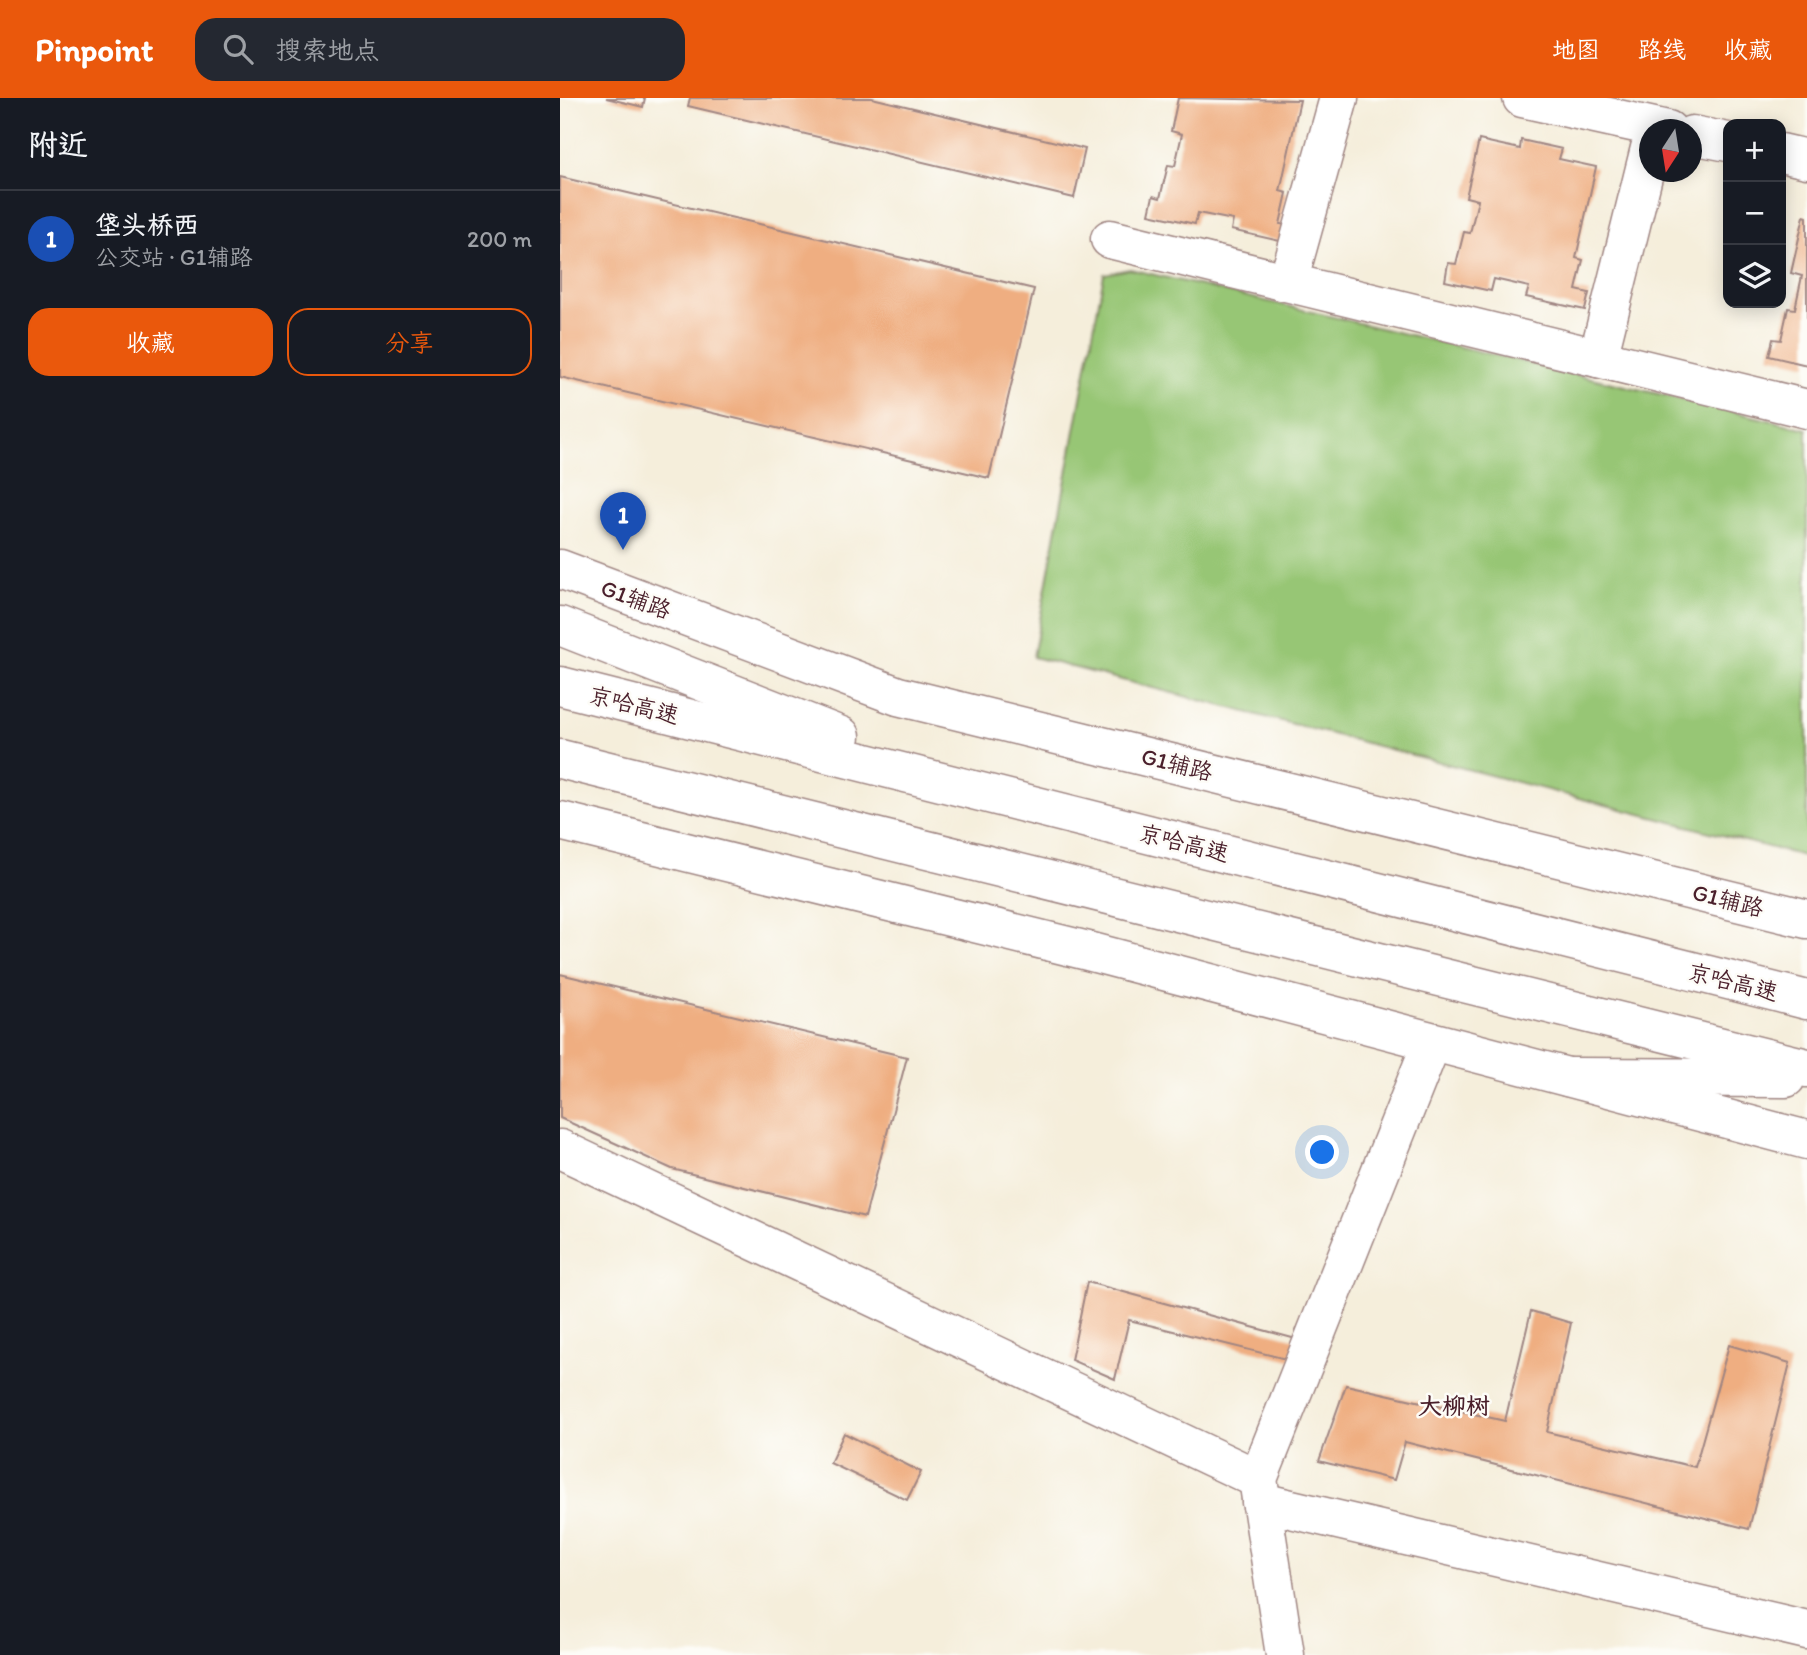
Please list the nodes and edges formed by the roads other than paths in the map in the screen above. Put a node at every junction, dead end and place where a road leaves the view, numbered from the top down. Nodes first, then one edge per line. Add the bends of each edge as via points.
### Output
1 (1339, 98) edge
2 (1522, 98) edge
3 (1606, 107) edge
4 (1639, 124) edge
5 (1702, 137) edge
6 (1723, 141) edge
7 (1786, 154) edge
8 (1807, 159) edge
9 (1644, 182) edge
10 (1110, 239) dead end
11 (1288, 282) junction
12 (1598, 358) junction
13 (1807, 409) edge
14 (560, 569) edge
15 (560, 626) edge
16 (560, 686) edge
17 (560, 759) edge
18 (993, 795) junction
19 (560, 821) edge
20 (1807, 919) edge
21 (1807, 1000) edge
22 (1432, 1042) junction
23 (1807, 1068) edge
24 (1568, 1077) junction
25 (1807, 1078) edge
26 (1807, 1140) edge
27 (560, 1149) edge
28 (1260, 1491) junction
29 (1794, 1637) edge
30 (1285, 1655) edge

1 - 11 main road
2 - 3 main road
3 - 4 main road
5 - 6 main road
7 - 8 main road
9 - 12 main road
10 - 11 main road
11 - 12 main road
12 - 13 main road
14 - 20 main road, G1辅路 via 898,696
15 - 18 main road
16 - 18 main road, 京哈高速
17 - 23 main road
18 - 21 main road, 京哈高速
19 - 22 main road via 1088,951
22 - 24 main road
22 - 28 main road
24 - 25 main road
24 - 26 main road
27 - 28 main road
28 - 29 main road
28 - 30 main road

